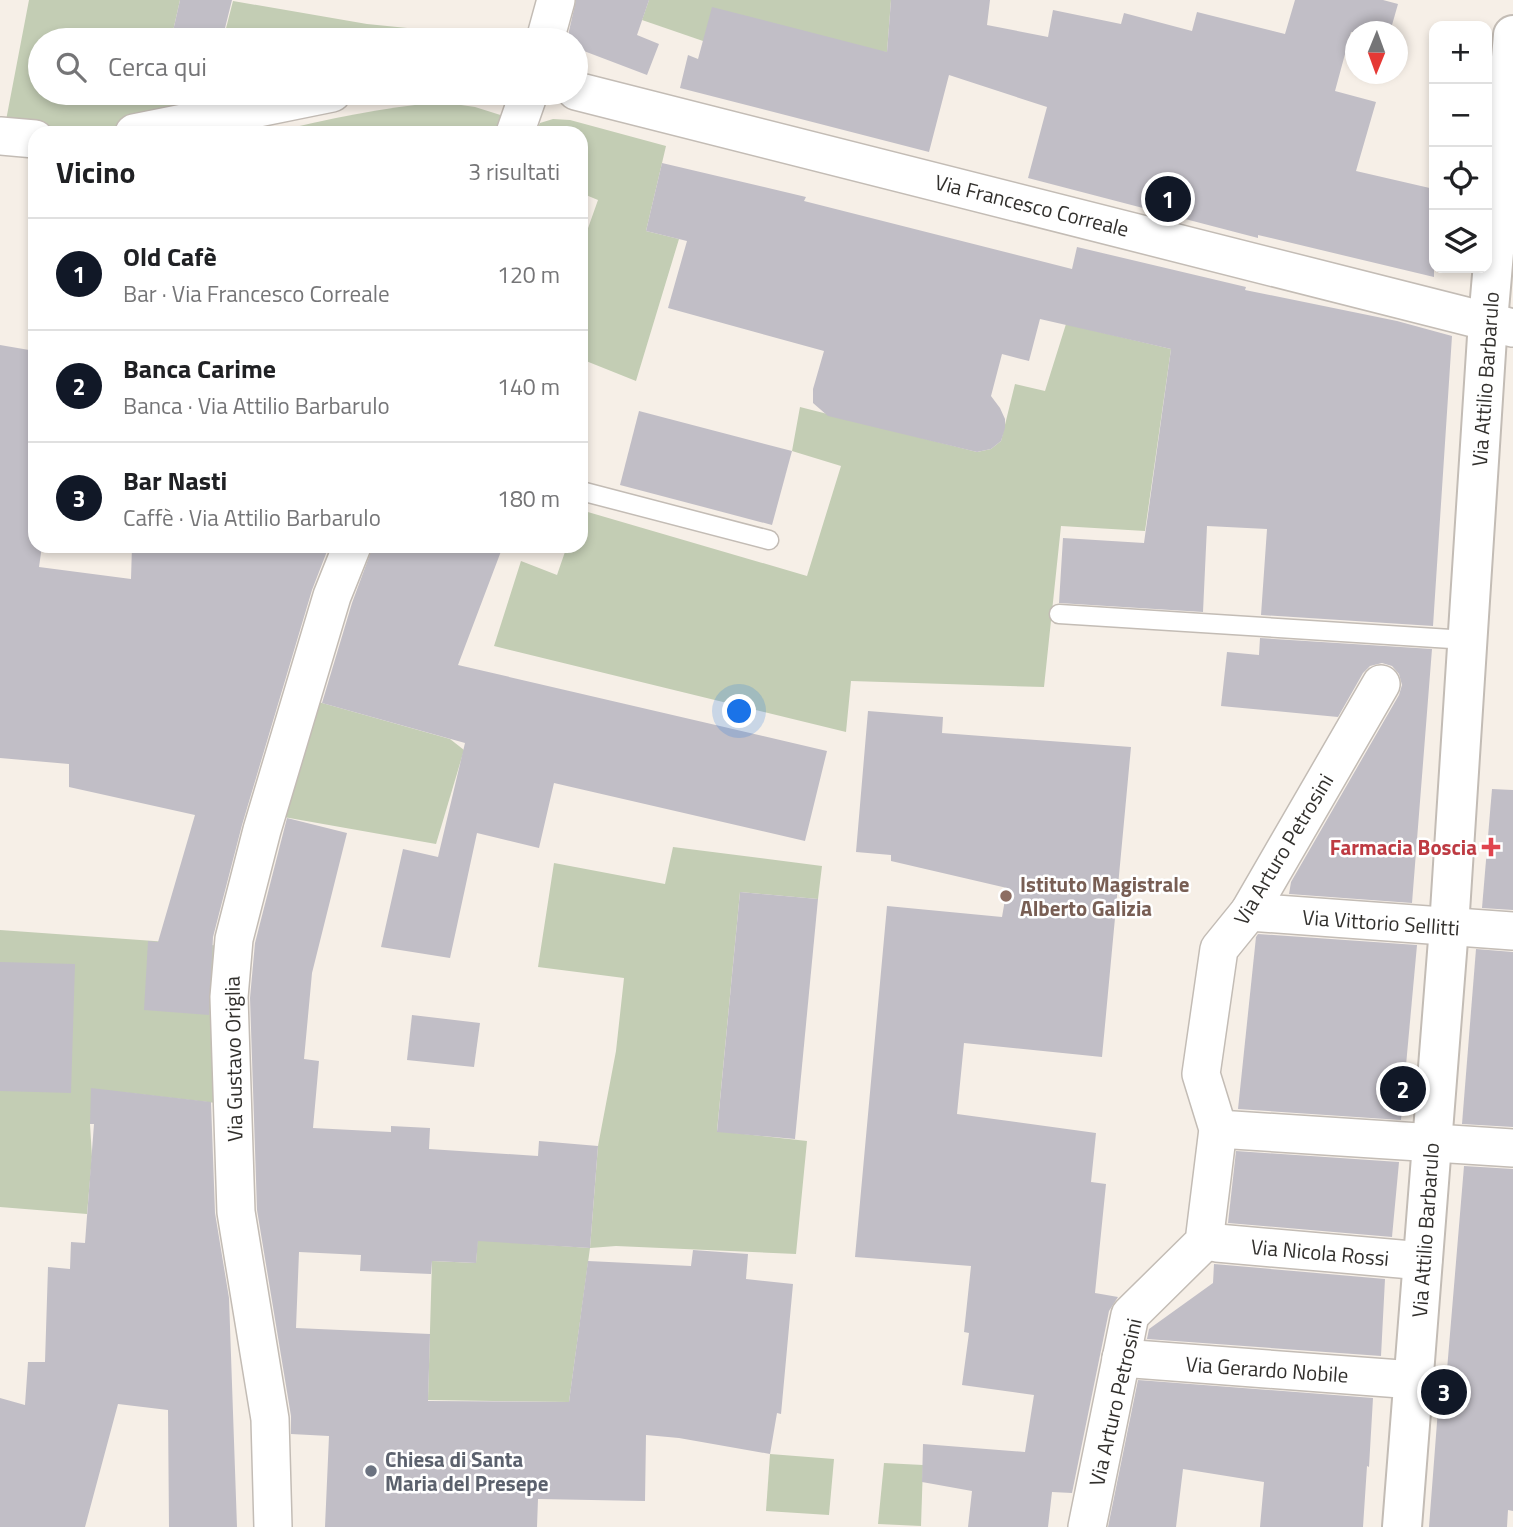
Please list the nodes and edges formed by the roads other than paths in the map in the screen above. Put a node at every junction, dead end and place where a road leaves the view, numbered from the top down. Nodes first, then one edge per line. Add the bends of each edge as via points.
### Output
1 (556, 0) edge
2 (548, 28) edge
3 (1513, 35) edge
4 (588, 94) edge
5 (273, 105) edge
6 (525, 105) edge
7 (169, 126) edge
8 (518, 126) edge
9 (0, 136) edge
10 (28, 138) edge
11 (1500, 324) edge
12 (588, 493) edge
13 (769, 540) dead end
14 (349, 553) edge
15 (1059, 614) dead end
16 (1467, 640) junction
17 (1381, 684) dead end
18 (1249, 912) junction
19 (1449, 927) junction
20 (1513, 931) edge
21 (1218, 1129) junction
22 (1432, 1143) junction
23 (1513, 1148) edge
24 (1217, 1243) dead end
25 (1423, 1261) junction
26 (1121, 1358) junction
27 (1414, 1380) junction
28 (274, 1527) edge
29 (1087, 1527) edge
30 (1402, 1527) edge

1 - 2 street
3 - 11 street, Via Attilio Barbarulo
4 - 11 street, Via Francesco Correale
5 - 7 street
6 - 8 street
9 - 10 street
11 - 16 street, Via Attilio Barbarulo
12 - 13 lane
14 - 28 street, Via Gustavo Origlia via 270,804 234,939 229,998 236,1212 270,1419
15 - 16 lane
16 - 19 street, Via Attilio Barbarulo
17 - 18 street, Via Arturo Petrosini
18 - 19 street, Via Vittorio Sellitti
18 - 21 street, Via Arturo Petrosini via 1219,949 1201,1074
19 - 20 street, Via Vittorio Sellitti
19 - 22 street, Via Attilio Barbarulo
21 - 22 street
21 - 26 street, Via Arturo Petrosini via 1204,1242 1130,1315
22 - 23 street
22 - 25 street, Via Attilio Barbarulo
24 - 25 street, Via Nicola Rossi
25 - 27 street, Via Attilio Barbarulo
26 - 27 street, Via Gerardo Nobile
26 - 29 street, Via Arturo Petrosini
27 - 30 street, Via Attilio Barbarulo

